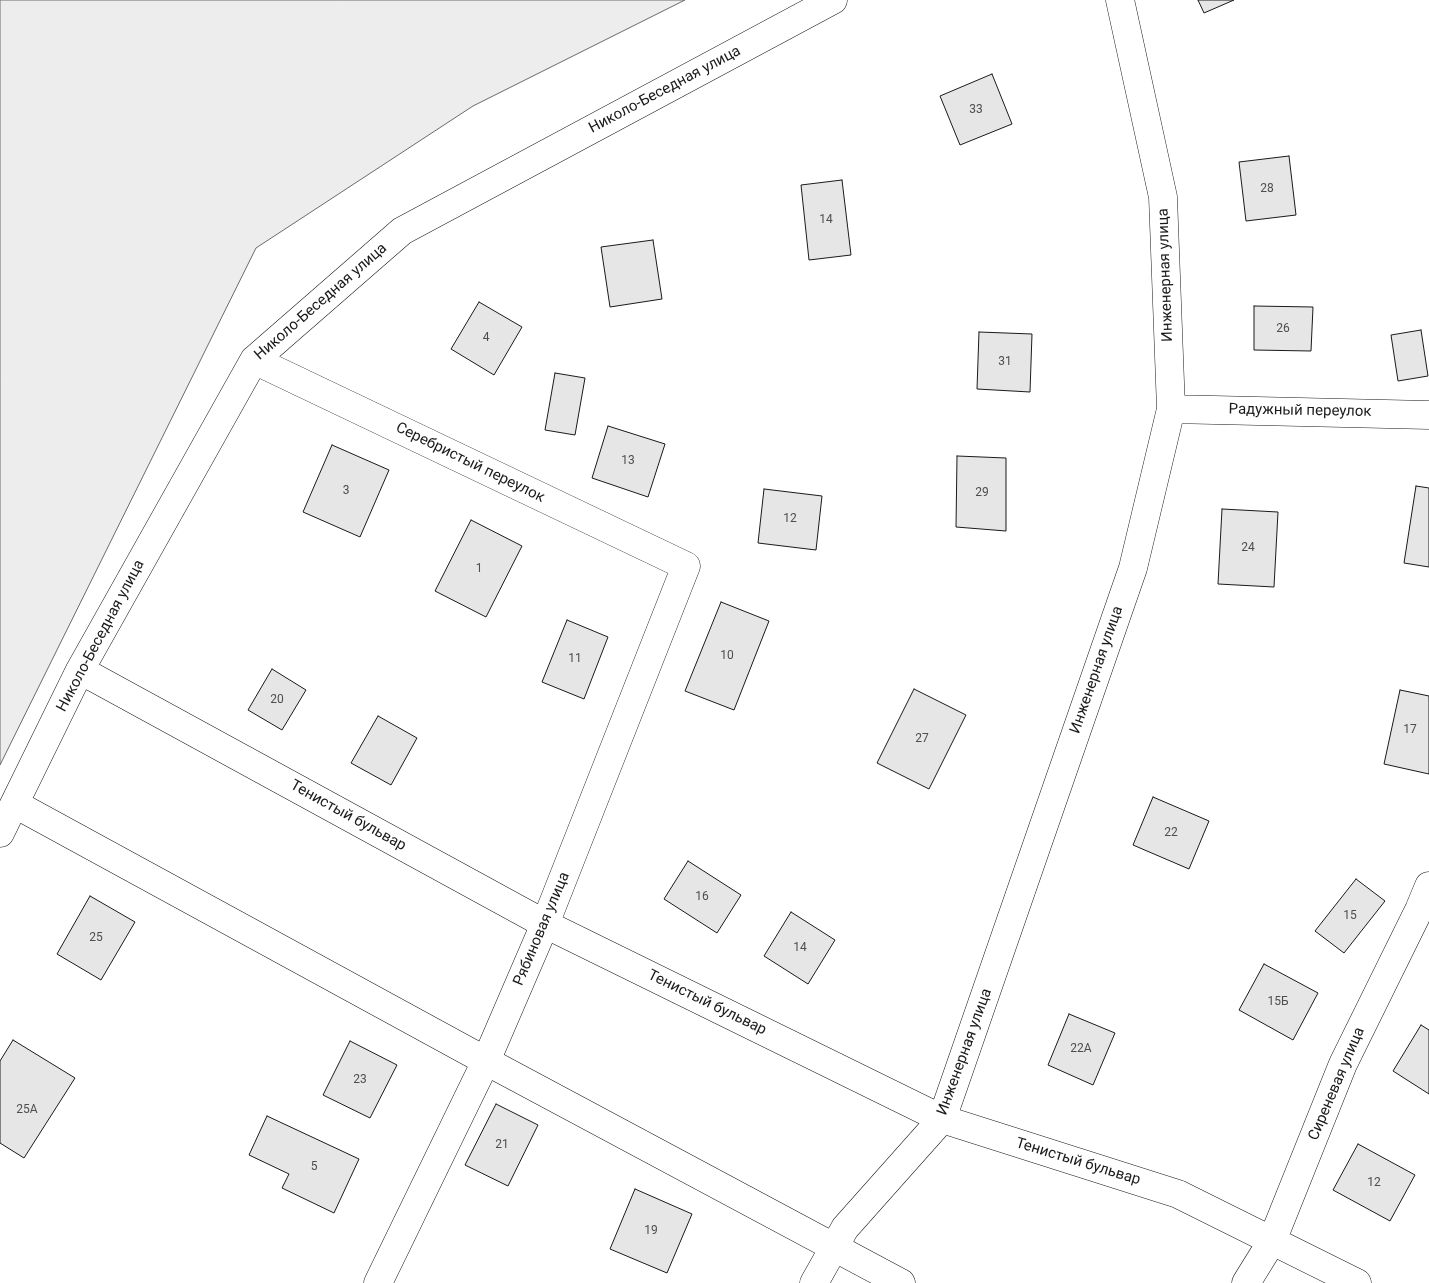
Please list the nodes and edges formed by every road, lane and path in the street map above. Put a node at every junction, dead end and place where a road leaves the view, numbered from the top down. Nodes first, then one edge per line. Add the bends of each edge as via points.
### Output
1 (833, 0) edge
2 (1120, 0) edge
3 (254, 360) junction
4 (1171, 409) junction
5 (1429, 415) edge
6 (686, 566) joint
7 (80, 670) junction
8 (15, 804) junction
9 (0, 833) edge
10 (1426, 905) edge
11 (545, 924) junction
12 (486, 1060) junction
13 (942, 1119) junction
14 (1272, 1241) junction
15 (834, 1246) junction
16 (378, 1283) edge
17 (814, 1283) edge
18 (901, 1283) edge
19 (1246, 1283) edge
20 (1357, 1283) edge

1 - 3 street, Николо-Беседная улица via 402,231
2 - 4 street, Инженерная улица via 1163,197
3 - 6 street, Серебристый переулок
3 - 7 street, Николо-Беседная улица
4 - 5 street, Радужный переулок
4 - 13 street, Инженерная улица via 1132,568
6 - 11 street, Рябиновая улица
7 - 8 street, Николо-Беседная улица
7 - 11 street, Тенистый бульвар
8 - 9 street, Николо-Беседная улица
8 - 12 street
10 - 14 street, Сиреневая улица via 1343,1064
11 - 12 street, Рябиновая улица
11 - 13 street, Тенистый бульвар
12 - 15 street
12 - 16 street, Рябиновая улица
13 - 14 street, Тенистый бульвар via 1178,1194
13 - 15 street, Инженерная улица via 845,1228
14 - 19 street, Сиреневая улица
14 - 20 street, Тенистый бульвар
15 - 17 street, Инженерная улица
15 - 18 street

